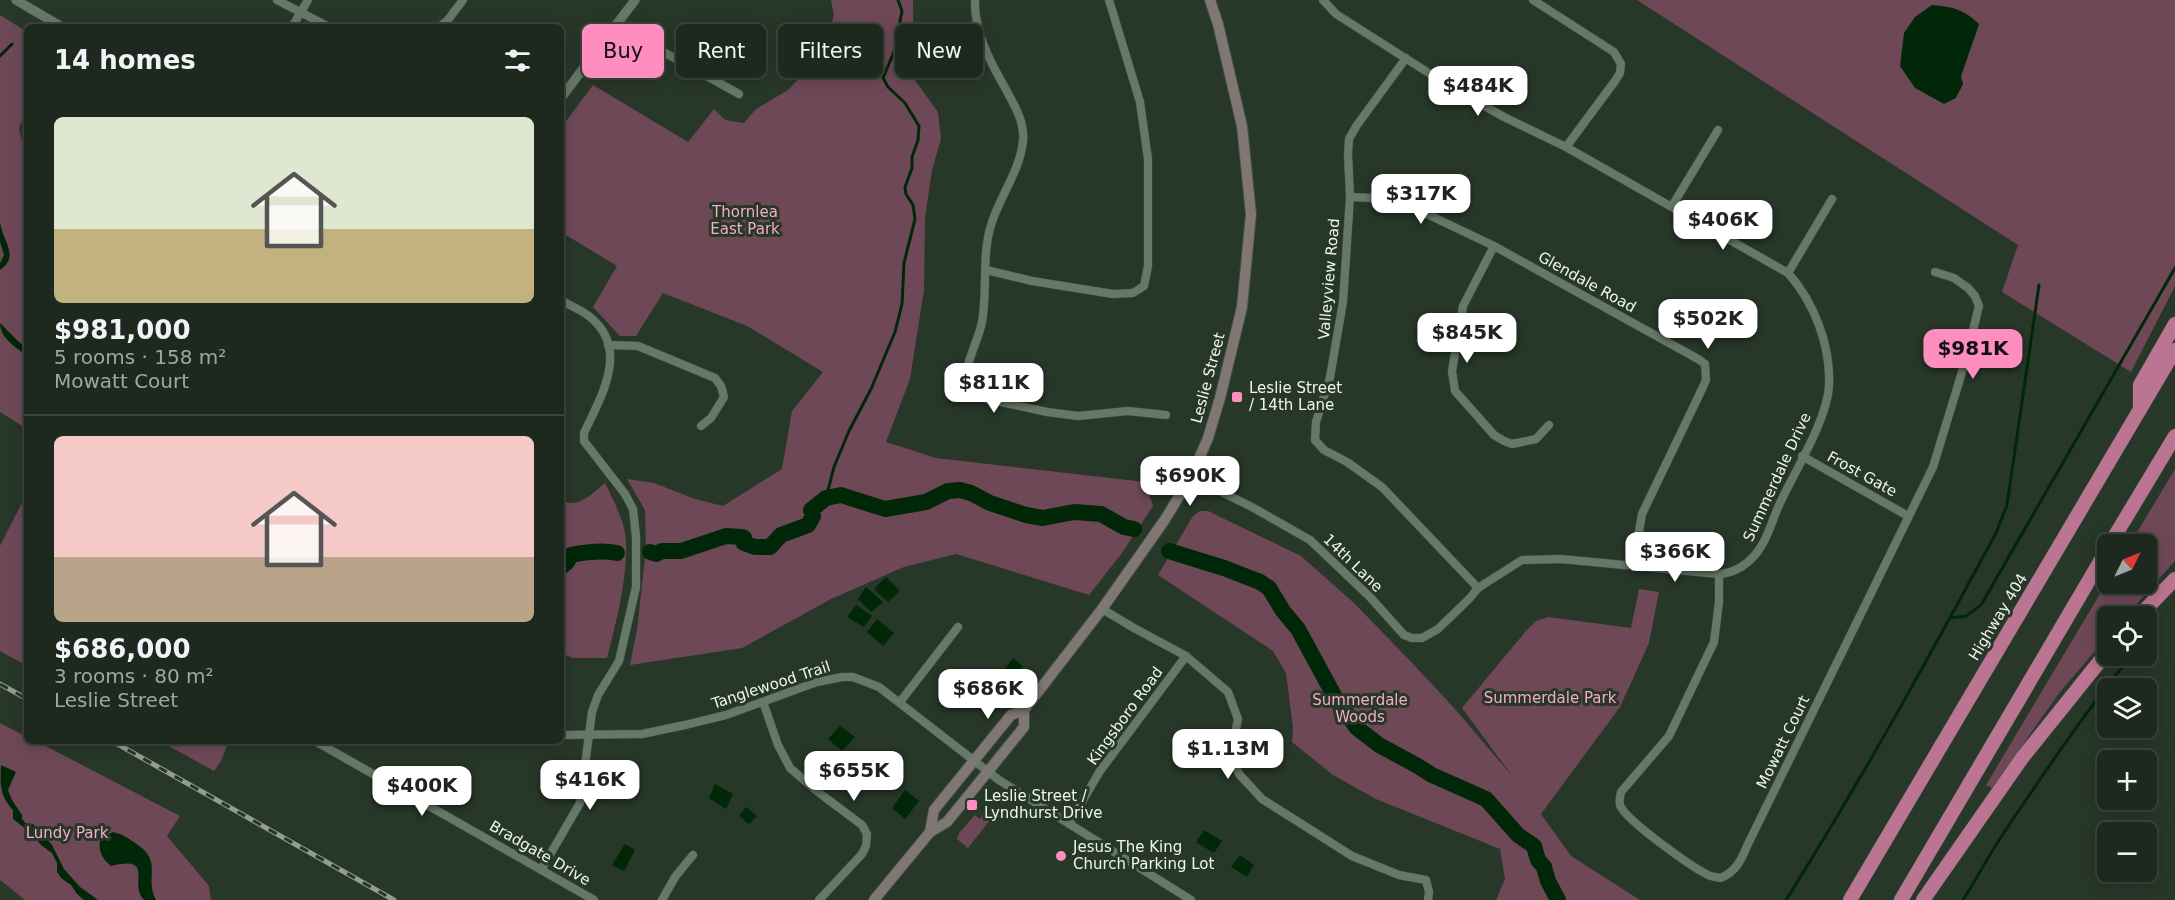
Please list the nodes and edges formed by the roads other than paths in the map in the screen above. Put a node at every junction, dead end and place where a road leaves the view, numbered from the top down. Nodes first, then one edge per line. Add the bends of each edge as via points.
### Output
1 (16, 0) edge
2 (277, 0) edge
3 (309, 0) edge
4 (463, 0) edge
5 (635, 0) edge
6 (975, 0) edge
7 (1109, 0) edge
8 (1210, 0) edge
9 (1323, 0) edge
10 (1533, 0) edge
11 (301, 13) junction
12 (57, 24) edge
13 (294, 24) edge
14 (323, 24) edge
15 (443, 24) edge
16 (616, 24) edge
17 (664, 52) edge
18 (1406, 58) junction
19 (582, 70) edge
20 (564, 94) edge
21 (739, 94) dead end
22 (1718, 130) dead end
23 (1566, 147) junction
24 (1350, 197) junction
25 (1832, 199) dead end
26 (1672, 206) junction
27 (1494, 246) junction
28 (986, 270) junction
29 (1935, 272) dead end
30 (1788, 273) junction
31 (564, 302) edge
32 (2175, 324) edge
33 (608, 345) junction
34 (2175, 350) edge
35 (2140, 412) junction
36 (1166, 415) dead end
37 (1549, 425) dead end
38 (701, 426) dead end
39 (2175, 436) edge
40 (1802, 456) junction
41 (1191, 477) junction
42 (1908, 516) junction
43 (2116, 534) edge
44 (2097, 566) edge
45 (1633, 567) junction
46 (1719, 574) junction
47 (2175, 579) edge
48 (1478, 588) junction
49 (2149, 606) edge
50 (1102, 609) junction
51 (958, 627) dead end
52 (1186, 656) junction
53 (2097, 665) edge
54 (763, 702) junction
55 (900, 702) junction
56 (1024, 710) junction
57 (564, 735) edge
58 (587, 736) junction
59 (320, 744) edge
60 (974, 760) junction
61 (987, 771) junction
62 (1069, 824) junction
63 (930, 832) junction
64 (693, 855) dead end
65 (541, 870) junction
66 (1180, 897) edge
67 (594, 900) edge
68 (662, 900) edge
69 (819, 900) edge
70 (874, 900) edge
71 (1191, 900) edge
72 (1428, 900) edge
73 (1850, 900) edge
74 (1901, 900) edge
75 (1923, 900) edge

1 - 12 street
2 - 11 street
3 - 11 street
4 - 15 street
5 - 16 street
6 - 28 street via 985,48 1023,128 1019,160 987,239
7 - 28 street via 1140,102 1148,159 1148,266 1144,286 1133,293 1113,294
8 - 41 main road, Leslie Street via 1242,126 1251,214 1242,308 1208,438
9 - 18 street, Summerdale Drive via 1336,14
10 - 23 street via 1614,52 1621,64 1615,81
11 - 13 street
11 - 14 street
17 - 21 street
18 - 23 street, Summerdale Drive via 1504,117
18 - 24 street, Valleyview Road via 1352,133 1348,154
19 - 20 street
22 - 26 street
23 - 26 street, Summerdale Drive
24 - 27 street, Glendale Road via 1395,199
24 - 48 street, Valleyview Road via 1343,302 1315,440 1324,450 1382,487
25 - 30 street
26 - 30 street, Summerdale Drive
27 - 37 street via 1463,306 1452,371 1455,391 1494,435 1512,444 1536,439
27 - 45 street, Glendale Road via 1705,364 1706,380 1642,514
28 - 36 street via 982,323 966,374 966,383 978,397 1078,416 1128,411
29 - 42 street, Mowatt Court via 1968,288 1979,306 1933,467
30 - 40 street, Summerdale Drive via 1801,287 1813,312 1829,371 1829,388 1819,425
31 - 33 street via 590,316
32 - 35 highway via 2140,385
33 - 38 street via 638,345 715,378 724,397
33 - 58 street via 610,371 584,441 633,509 636,587 619,661 598,695
34 - 35 highway, Highway 404
35 - 73 highway, Highway 404
39 - 43 highway
40 - 42 street, Frost Gate
40 - 46 street, Summerdale Drive via 1754,556 1731,573
41 - 48 street, 14th Lane via 1310,540 1404,635 1429,636
41 - 50 main road, Leslie Street
42 - 46 street, Mowatt Court via 1742,860 1721,878 1699,870 1644,829 1620,805 1621,792 1668,736 1714,642
44 - 74 highway
45 - 46 street, Summerdale Drive
45 - 48 street, Summerdale Drive via 1561,559 1522,560
47 - 49 highway
50 - 52 street
50 - 56 main road, Leslie Street
51 - 55 street
52 - 62 street, Kingsboro Road via 1100,771
52 - 72 street via 1228,692 1238,719 1231,754 1239,774 1262,799 1352,856 1399,875 1426,880
53 - 75 highway via 2022,758
54 - 55 street, Tanglewood Trail via 842,677 866,681
54 - 58 street, Tanglewood Trail via 642,734
54 - 69 street via 790,768 858,820 867,834 862,854
55 - 60 street, Tanglewood Trail
56 - 60 main road, Leslie Street via 1011,715
56 - 61 main road, Leslie Street via 1024,727
57 - 58 street
58 - 65 street via 580,803
59 - 65 street, Bradgate Drive
60 - 61 street, Tanglewood Trail
60 - 63 main road, Leslie Street via 934,810
61 - 62 street, Tanglewood Trail
61 - 63 main road, Leslie Street via 947,822
62 - 66 street, Tanglewood Trail
63 - 70 main road, Leslie Street
64 - 68 street
65 - 67 street, Bradgate Drive
66 - 71 street, Tanglewood Trail

